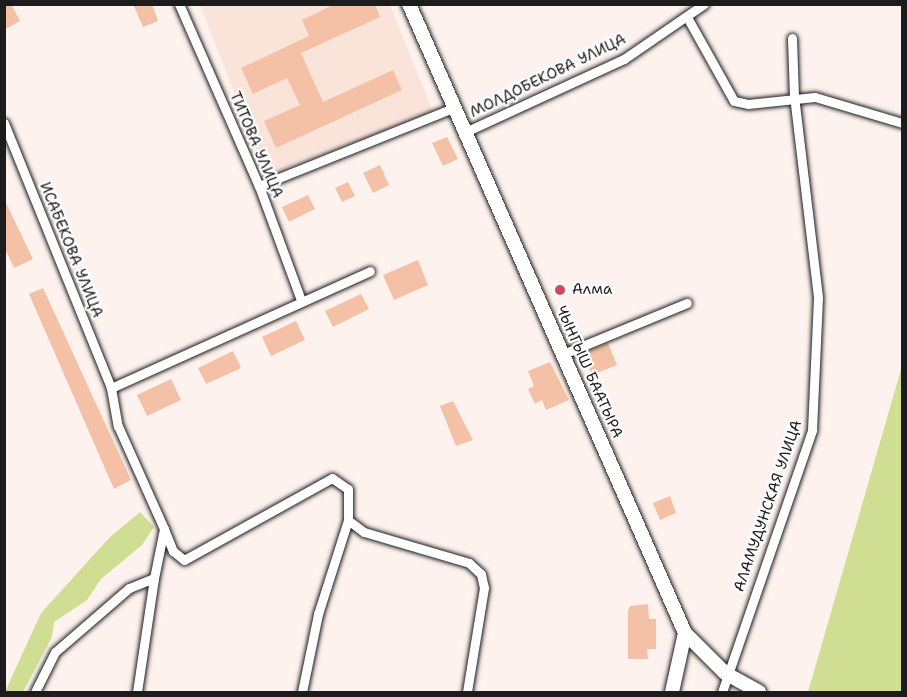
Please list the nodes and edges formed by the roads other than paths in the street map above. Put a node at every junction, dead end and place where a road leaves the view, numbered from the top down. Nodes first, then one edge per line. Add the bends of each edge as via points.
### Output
1 (179, 4) edge
2 (409, 4) edge
3 (704, 4) edge
4 (687, 17) junction
5 (792, 38) dead end
6 (794, 96) junction
7 (453, 108) junction
8 (4, 123) edge
9 (903, 123) edge
10 (463, 133) junction
11 (259, 186) junction
12 (370, 271) dead end
13 (301, 300) junction
14 (687, 303) dead end
15 (563, 354) junction
16 (111, 388) junction
17 (348, 520) junction
18 (164, 530) junction
19 (154, 578) junction
20 (685, 633) junction
21 (724, 673) junction
22 (35, 693) edge
23 (138, 693) edge
24 (302, 693) edge
25 (467, 693) edge
26 (672, 693) edge
27 (722, 693) edge
28 (759, 693) edge

1 - 11 street, ТИТОВА УЛИЦА
2 - 7 main road, ЧЫНГЫШ БААТЫРА
3 - 4 street, МОЛДОБЕКОВА УЛИЦА
4 - 6 street via 734,101 769,103
4 - 10 street, МОЛДОБЕКОВА УЛИЦА via 624,59
5 - 6 street, АЛАМУДУНСКАЯ УЛИЦА
6 - 9 street
6 - 21 street, АЛАМУДУНСКАЯ УЛИЦА via 818,297 812,430
7 - 10 main road, ЧЫНГЫШ БААТЫРА
7 - 11 street
8 - 16 street, ИСАБЕКОВА УЛИЦА
10 - 15 main road, ЧЫНГЫШ БААТЫРА
11 - 13 street, ТИТОВА УЛИЦА
12 - 13 street
13 - 16 street
14 - 15 street
15 - 20 main road, ЧЫНГЫШ БААТЫРА
16 - 18 street, ИСАБЕКОВА УЛИЦА via 118,426
17 - 18 street, ИСАБЕКОВА УЛИЦА via 348,489 333,478 184,560 173,552
17 - 24 street via 318,614
17 - 25 street via 364,532 469,563 481,574 484,588
18 - 19 street
19 - 22 street via 129,588 55,652
19 - 23 street
20 - 21 main road, ЧЫНГЫШ БААТЫРА
20 - 26 main road
21 - 27 street, АЛАМУДУНСКАЯ УЛИЦА
21 - 28 main road, ЧЫНГЫШ БААТЫРА

